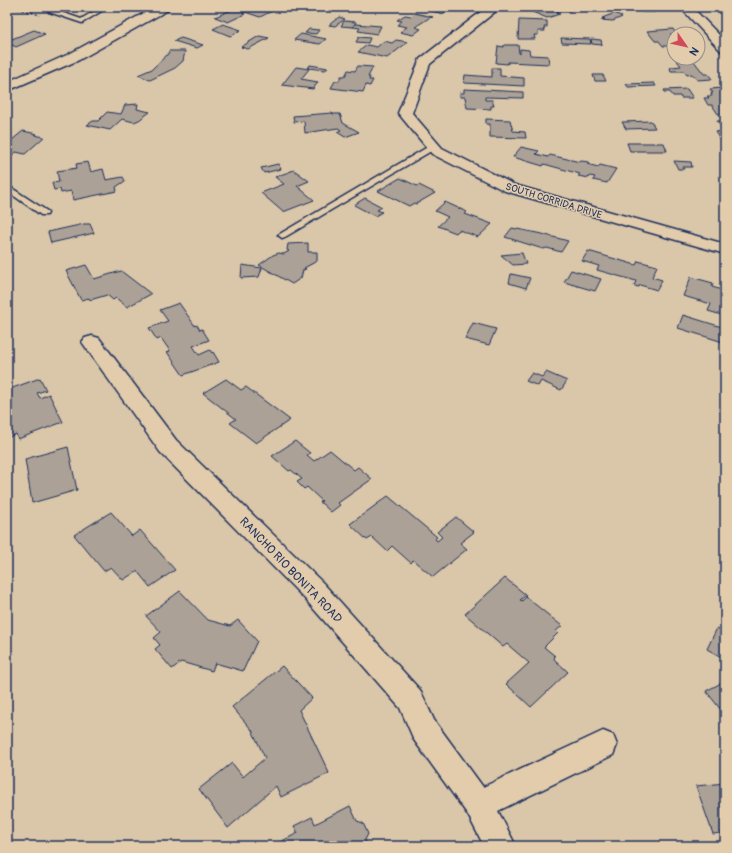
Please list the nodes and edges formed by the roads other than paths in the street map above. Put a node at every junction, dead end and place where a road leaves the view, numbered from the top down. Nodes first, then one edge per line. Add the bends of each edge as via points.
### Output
1 (55, 7) edge
2 (105, 7) edge
3 (164, 7) edge
4 (495, 7) edge
5 (686, 7) edge
6 (725, 48) edge
7 (7, 87) edge
8 (434, 147) junction
9 (7, 187) edge
10 (44, 213) dead end
11 (282, 235) dead end
12 (725, 249) edge
13 (92, 342) dead end
14 (603, 744) dead end
15 (478, 805) junction
16 (501, 846) edge

1 - 2 lane via 51,11 82,21
3 - 7 street via 74,57
4 - 8 street, SOUTH CORRIDA DRIVE via 424,62 405,113
5 - 6 street
8 - 11 lane
8 - 12 street, SOUTH CORRIDA DRIVE via 437,151 510,188
9 - 10 lane
13 - 15 street, RANCHO RIO BONITA ROAD via 168,446 314,591 410,699 424,730
14 - 15 street
15 - 16 street, RANCHO RIO BONITA ROAD

